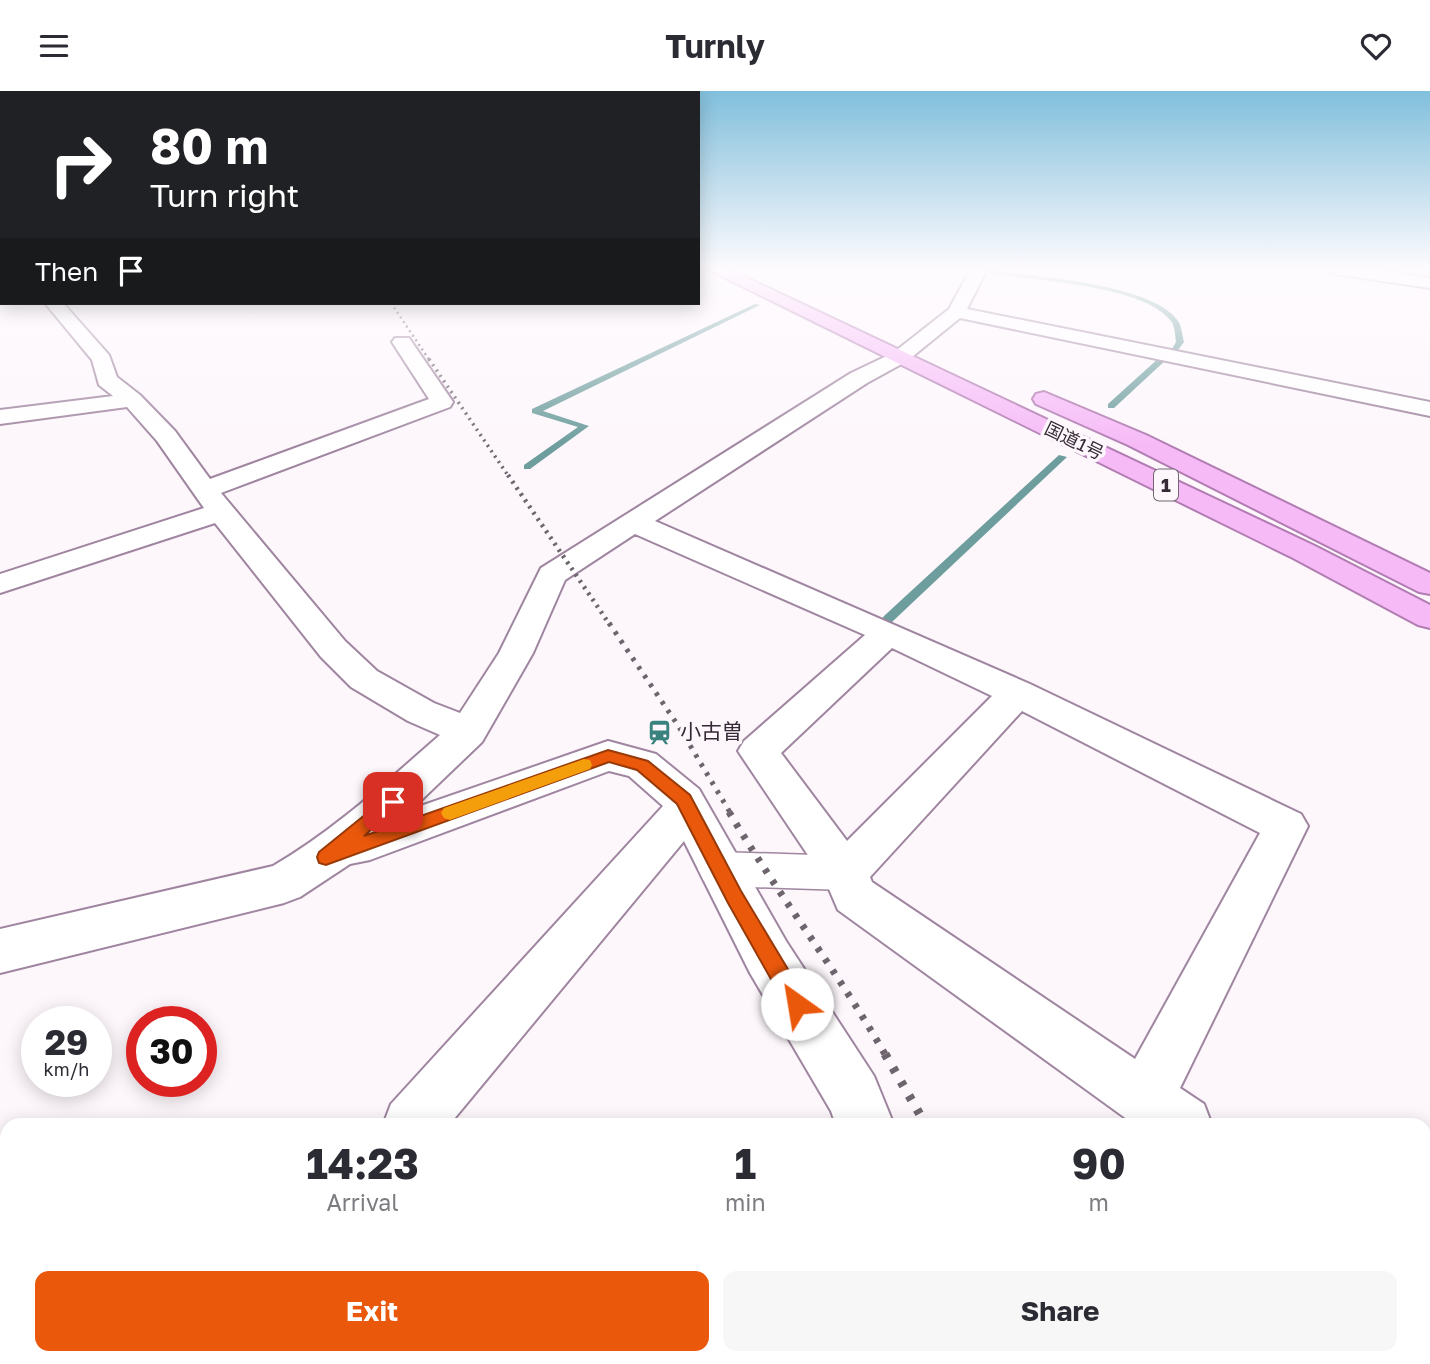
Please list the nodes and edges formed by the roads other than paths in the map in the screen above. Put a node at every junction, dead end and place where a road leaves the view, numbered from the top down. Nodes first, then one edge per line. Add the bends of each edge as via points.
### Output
1 (76, 328) edge
2 (862, 328) edge
3 (932, 328) edge
4 (1036, 328) edge
5 (402, 342) dead end
6 (906, 346) junction
7 (132, 400) junction
8 (1430, 409) edge
9 (0, 417) edge
10 (214, 501) junction
11 (634, 523) junction
12 (0, 584) edge
13 (1430, 585) edge
14 (1430, 618) edge
15 (888, 633) junction
16 (1017, 693) junction
17 (468, 732) junction
18 (687, 807) junction
19 (326, 857) junction
20 (719, 869) junction
21 (845, 873) junction
22 (0, 951) edge
23 (1144, 1098) junction
24 (418, 1118) edge
25 (862, 1118) edge
26 (1174, 1118) edge

1 - 7 street via 102,359 107,380
2 - 6 highway, 国道1号 / 1
3 - 6 street
4 - 8 street
5 - 10 street via 442,402
6 - 11 street
6 - 13 highway, 国道1号 / 1 via 1010,384 1137,439
6 - 14 highway, 国道1号 / 1
7 - 9 street
7 - 10 street via 166,436
10 - 12 street
10 - 17 street via 332,649 364,679 421,712
11 - 15 street
11 - 17 street via 552,575 516,653
15 - 16 street
15 - 21 street via 758,751
16 - 21 street
16 - 23 street via 1286,826
17 - 19 street
18 - 19 street via 676,791 642,765 608,756
18 - 20 street
18 - 24 street
19 - 22 street via 284,883
20 - 21 street
20 - 25 street via 854,1096
21 - 23 street via 855,896
23 - 26 street

